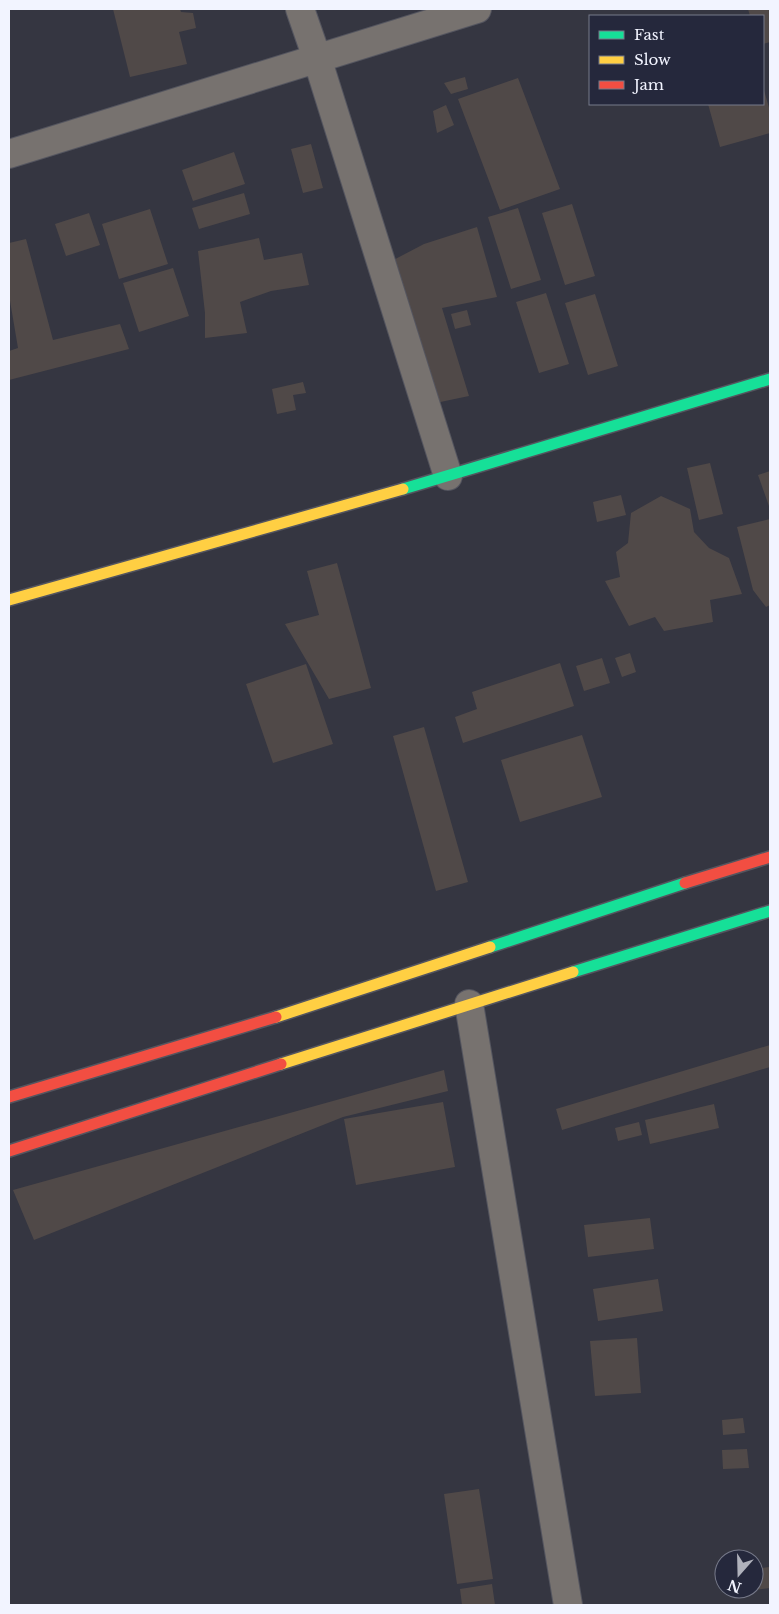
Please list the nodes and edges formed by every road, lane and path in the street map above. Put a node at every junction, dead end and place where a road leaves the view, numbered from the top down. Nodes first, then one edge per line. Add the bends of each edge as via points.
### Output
1 (300, 9) edge
2 (477, 9) edge
3 (317, 58) junction
4 (9, 154) edge
5 (770, 379) edge
6 (448, 476) junction
7 (9, 600) edge
8 (770, 857) edge
9 (770, 911) edge
10 (469, 1004) junction
11 (9, 1097) edge
12 (9, 1151) edge
13 (568, 1605) edge

1 - 3 street
2 - 3 street
3 - 4 street
3 - 6 street
5 - 6 main road
6 - 7 main road
8 - 11 main road via 293,1012
9 - 10 main road
10 - 12 main road
10 - 13 street

